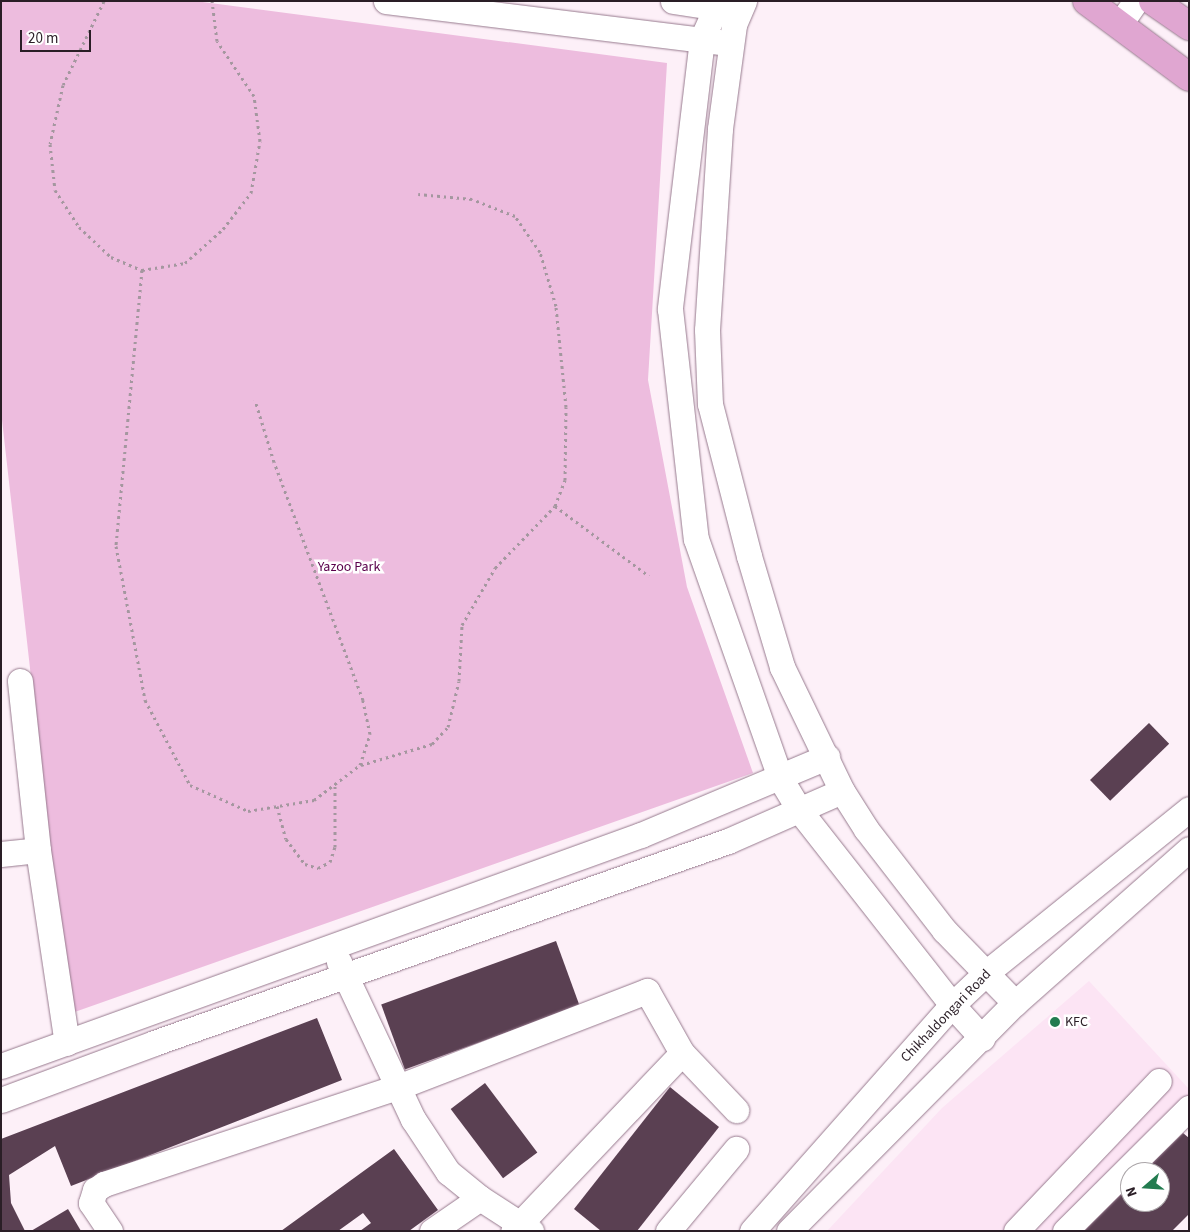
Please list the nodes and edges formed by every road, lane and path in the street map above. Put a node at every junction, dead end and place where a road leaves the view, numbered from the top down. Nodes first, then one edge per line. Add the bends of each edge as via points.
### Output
1 (104, 1) edge
2 (212, 1) edge
3 (386, 1) edge
4 (674, 1) edge
5 (1088, 1) edge
6 (1136, 1) edge
7 (1153, 1) edge
8 (730, 5) edge
9 (1119, 25) junction
10 (1189, 26) edge
11 (702, 39) junction
12 (731, 44) junction
13 (1189, 77) edge
14 (418, 194) dead end
15 (142, 270) junction
16 (256, 400) dead end
17 (555, 506) junction
18 (649, 576) dead end
19 (20, 681) dead end
20 (827, 757) junction
21 (360, 765) junction
22 (780, 778) junction
23 (335, 784) junction
24 (842, 791) junction
25 (277, 806) junction
26 (1189, 809) edge
27 (800, 811) junction
28 (1189, 849) edge
29 (38, 850) junction
30 (1, 854) edge
31 (333, 948) junction
32 (986, 973) junction
33 (346, 977) junction
34 (1015, 1003) junction
35 (952, 1005) junction
36 (982, 1038) junction
37 (67, 1043) junction
38 (682, 1054) junction
39 (1, 1066) edge
40 (1159, 1081) dead end
41 (398, 1087) junction
42 (1, 1100) edge
43 (1189, 1108) edge
44 (736, 1110) dead end
45 (736, 1149) dead end
46 (480, 1198) junction
47 (522, 1228) edge
48 (110, 1231) edge
49 (432, 1231) edge
50 (668, 1231) edge
51 (752, 1231) edge
52 (789, 1231) edge
53 (1016, 1231) edge
54 (1065, 1231) edge

1 - 15 path via 63,85 50,144 55,190 79,227 111,257
2 - 15 path via 217,41 254,96 260,141 251,193 223,229 185,263
3 - 11 street
4 - 8 street
5 - 9 main road
6 - 9 street
7 - 10 main road
8 - 11 street
8 - 12 street
9 - 13 main road
11 - 12 street
11 - 22 street via 670,309 696,538
12 - 20 street via 720,129 707,330 710,404 782,667
14 - 17 path via 472,199 515,216 540,252 556,306 566,407 565,480
15 - 25 path via 116,546 145,700 190,785 248,811
16 - 21 path via 274,462 363,700 370,734
17 - 18 path
17 - 21 path via 495,568 462,625 458,680 448,726 432,744
19 - 29 street
20 - 22 street
20 - 24 street
21 - 23 path
22 - 27 street
22 - 31 street via 641,835
23 - 25 path via 314,800
23 - 25 path via 335,847 330,862 318,868 305,864 286,839
24 - 27 street
24 - 32 street via 866,829 944,930
26 - 32 street, Chikhaldongari Road
27 - 33 street via 728,841
27 - 35 street
28 - 34 street
29 - 30 street
29 - 37 street
31 - 33 street
31 - 37 street
32 - 34 street
32 - 35 street, Chikhaldongari Road
33 - 41 street
33 - 42 street
34 - 36 street
35 - 36 street
35 - 51 street, Chikhaldongari Road
36 - 52 street
37 - 39 street
38 - 41 street via 647,991
38 - 44 street
38 - 47 street
40 - 53 street
41 - 46 street via 413,1119 448,1172
41 - 48 street via 104,1184 95,1190 91,1203
43 - 54 street
45 - 50 street
46 - 47 street
46 - 49 street

